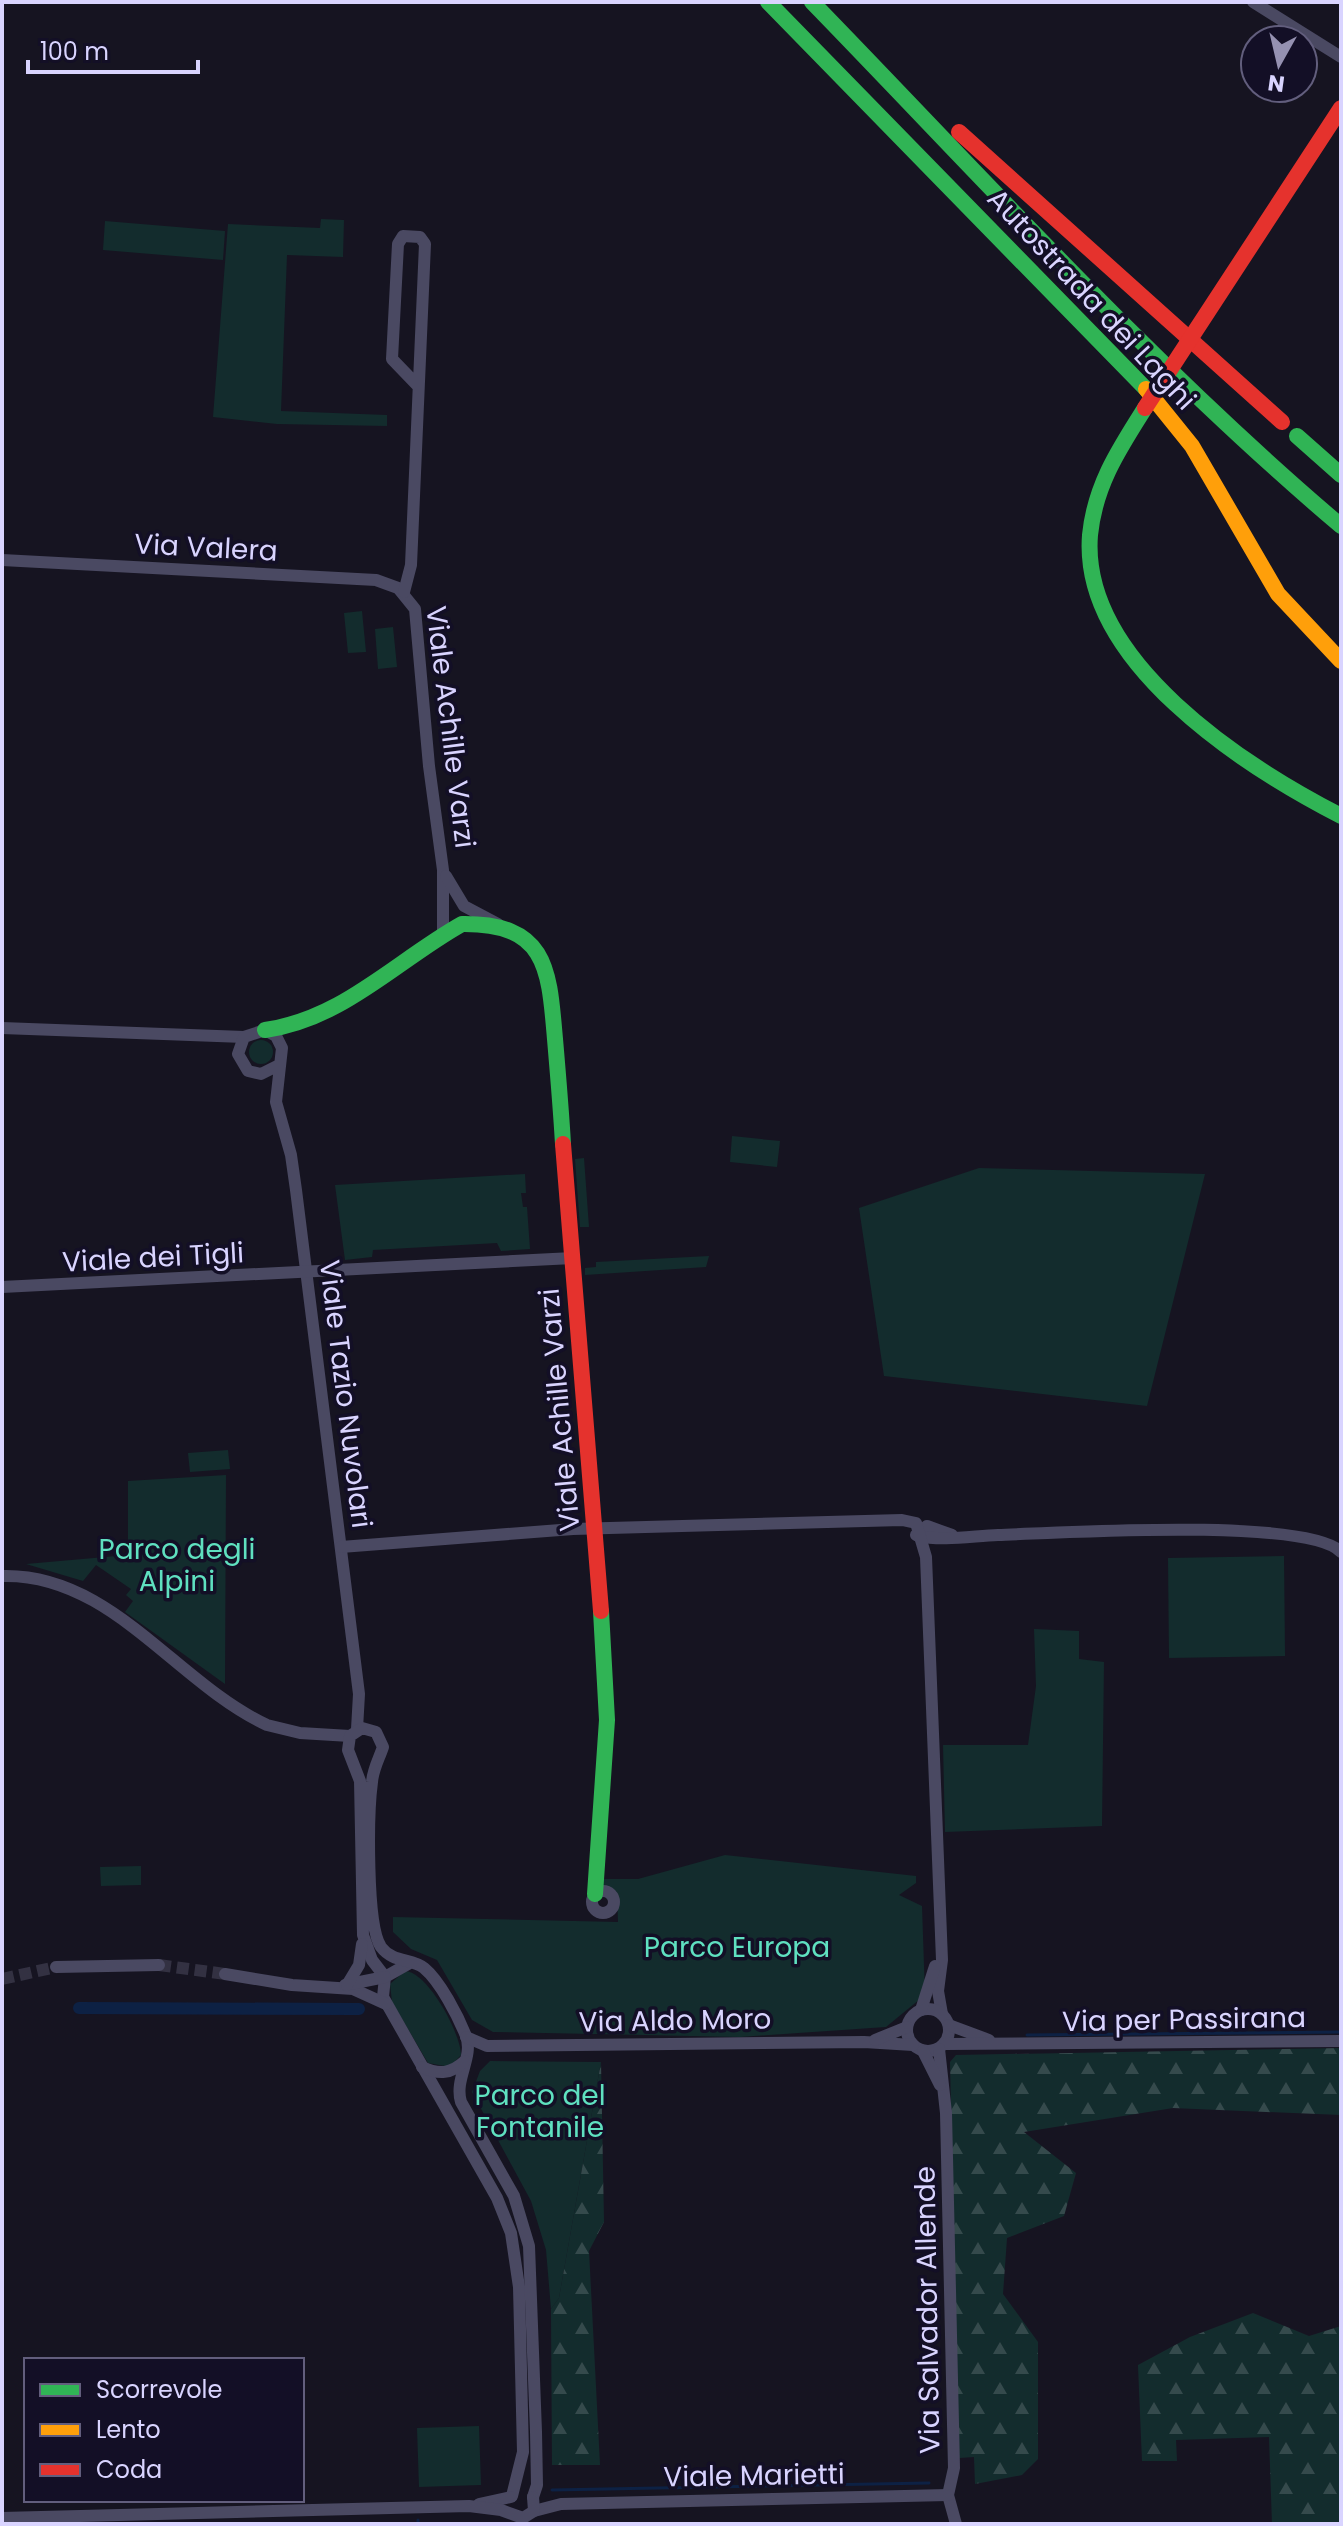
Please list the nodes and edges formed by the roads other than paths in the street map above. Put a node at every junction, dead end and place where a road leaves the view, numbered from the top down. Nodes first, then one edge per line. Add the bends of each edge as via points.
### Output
1 (768, 2) edge
2 (812, 2) edge
3 (1253, 2) edge
4 (855, 45) junction
5 (1341, 57) edge
6 (1341, 108) edge
7 (419, 362) junction
8 (395, 364) junction
9 (418, 386) junction
10 (1282, 422) dead end
11 (1297, 436) dead end
12 (1341, 475) edge
13 (1341, 526) edge
14 (2, 560) edge
15 (404, 592) junction
16 (1341, 661) edge
17 (1341, 816) edge
18 (443, 870) junction
19 (464, 906) junction
20 (462, 924) junction
21 (443, 934) junction
22 (519, 935) junction
23 (298, 1025) junction
24 (2, 1028) edge
25 (265, 1030) junction
26 (209, 1037) junction
27 (244, 1037) junction
28 (282, 1048) junction
29 (238, 1054) junction
30 (279, 1065) junction
31 (254, 1073) junction
32 (276, 1102) junction
33 (573, 1258) junction
34 (307, 1274) junction
35 (2, 1287) edge
36 (594, 1528) junction
37 (919, 1534) junction
38 (341, 1547) junction
39 (1339, 1547) edge
40 (2, 1576) edge
41 (359, 1694) junction
42 (371, 1729) junction
43 (353, 1733) junction
44 (309, 1735) junction
45 (351, 1755) junction
46 (378, 1758) junction
47 (595, 1894) dead end
48 (363, 1935) junction
49 (940, 1939) junction
50 (408, 1964) junction
51 (159, 1965) tunnel mouth
52 (56, 1967) tunnel mouth
53 (225, 1974) tunnel mouth
54 (385, 1977) junction
55 (347, 1985) junction
56 (333, 1987) junction
57 (386, 2004) junction
58 (921, 2010) junction
59 (946, 2019) junction
60 (907, 2027) junction
61 (466, 2037) junction
62 (1341, 2041) edge
63 (864, 2042) junction
64 (1028, 2045) junction
65 (487, 2046) junction
66 (942, 2046) junction
67 (918, 2048) junction
68 (466, 2058) junction
69 (422, 2067) junction
70 (944, 2092) junction
71 (948, 2495) junction
72 (511, 2496) junction
73 (534, 2502) junction
74 (469, 2506) junction
75 (512, 2513) junction
76 (2, 2518) edge
77 (956, 2524) edge

1 - 16 main road, Autostrada dei Laghi via 1128,368 1192,446 1278,594
2 - 4 main road, Autostrada dei Laghi
3 - 5 street
4 - 10 main road
4 - 13 main road, Autostrada dei Laghi via 1066,267
6 - 17 main road via 1127,433 1109,464 1092,515 1093,579 1108,618 1158,685 1211,734 1290,790
7 - 8 street via 407,368
7 - 8 street via 425,244 420,237 403,236 398,244
7 - 9 street
8 - 9 street
9 - 15 street via 411,575
11 - 12 main road
14 - 15 street, Via Valera via 376,580
15 - 18 street, Viale Achille Varzi via 417,615 427,755
18 - 19 street, Viale Achille Varzi
18 - 21 street, Viale Achille Varzi
19 - 20 street
19 - 22 street, Viale Achille Varzi
20 - 21 main road
20 - 22 main road
21 - 23 main road via 344,1001
22 - 33 main road, Viale Achille Varzi via 538,950 550,977
23 - 25 main road
23 - 28 street
24 - 26 street
25 - 27 street
25 - 28 street
26 - 27 street
26 - 29 street
27 - 29 street
28 - 30 street
29 - 31 street
30 - 31 street via 268,1073
30 - 32 street, Viale Tazio Nuvolari
31 - 32 street, Viale Tazio Nuvolari
32 - 34 street, Viale Tazio Nuvolari via 291,1155
33 - 34 street, Viale dei Tigli
33 - 36 main road, Viale Achille Varzi
34 - 35 street, Viale dei Tigli
34 - 38 street, Viale Tazio Nuvolari
36 - 37 street via 891,1522
36 - 38 street
36 - 47 main road, Viale Achille Varzi via 607,1706
37 - 39 street via 1243,1531 1305,1537
37 - 49 street via 926,1569
38 - 41 street, Viale Tazio Nuvolari
40 - 44 street via 39,1577 70,1587 258,1721
41 - 42 street, Viale Tazio Nuvolari
41 - 43 street, Viale Tazio Nuvolari
42 - 43 street
42 - 46 street via 382,1742
43 - 44 street
43 - 45 street
44 - 45 street
45 - 46 street via 369,1763
45 - 48 street via 360,1781
46 - 50 street via 371,1799 373,1925 387,1952
48 - 54 street
48 - 55 street via 359,1965
49 - 58 street
49 - 59 street via 938,1991
50 - 54 street
50 - 61 street via 422,1966 433,1978
51 - 52 street
53 - 56 street
54 - 55 street
54 - 57 street
55 - 56 street
56 - 57 street via 364,1992
57 - 69 street
58 - 59 street via 932,2009
58 - 60 street
59 - 64 street, Via per Passirana via 983,2039
59 - 66 street
60 - 63 street, Via Aldo Moro
60 - 67 street
61 - 65 street, Via Aldo Moro
61 - 68 street
62 - 64 street, Via per Passirana
63 - 65 street, Via Aldo Moro
63 - 67 street, Via Aldo Moro
64 - 66 street, Via per Passirana
65 - 68 street, Via Aldo Moro
66 - 67 street
66 - 70 street, Via Salvador Allende
67 - 70 street, Via Salvador Allende
68 - 69 street via 455,2070 443,2073
68 - 73 street via 461,2102 514,2196 533,2268
69 - 72 street via 497,2198 515,2248 523,2452
70 - 71 street, Via Salvador Allende via 954,2468
71 - 73 street, Viale Marietti
71 - 77 street, Via Salvador Allende
72 - 73 street via 522,2491
72 - 74 street
72 - 75 street
73 - 75 street via 523,2518
74 - 75 street
74 - 76 street

